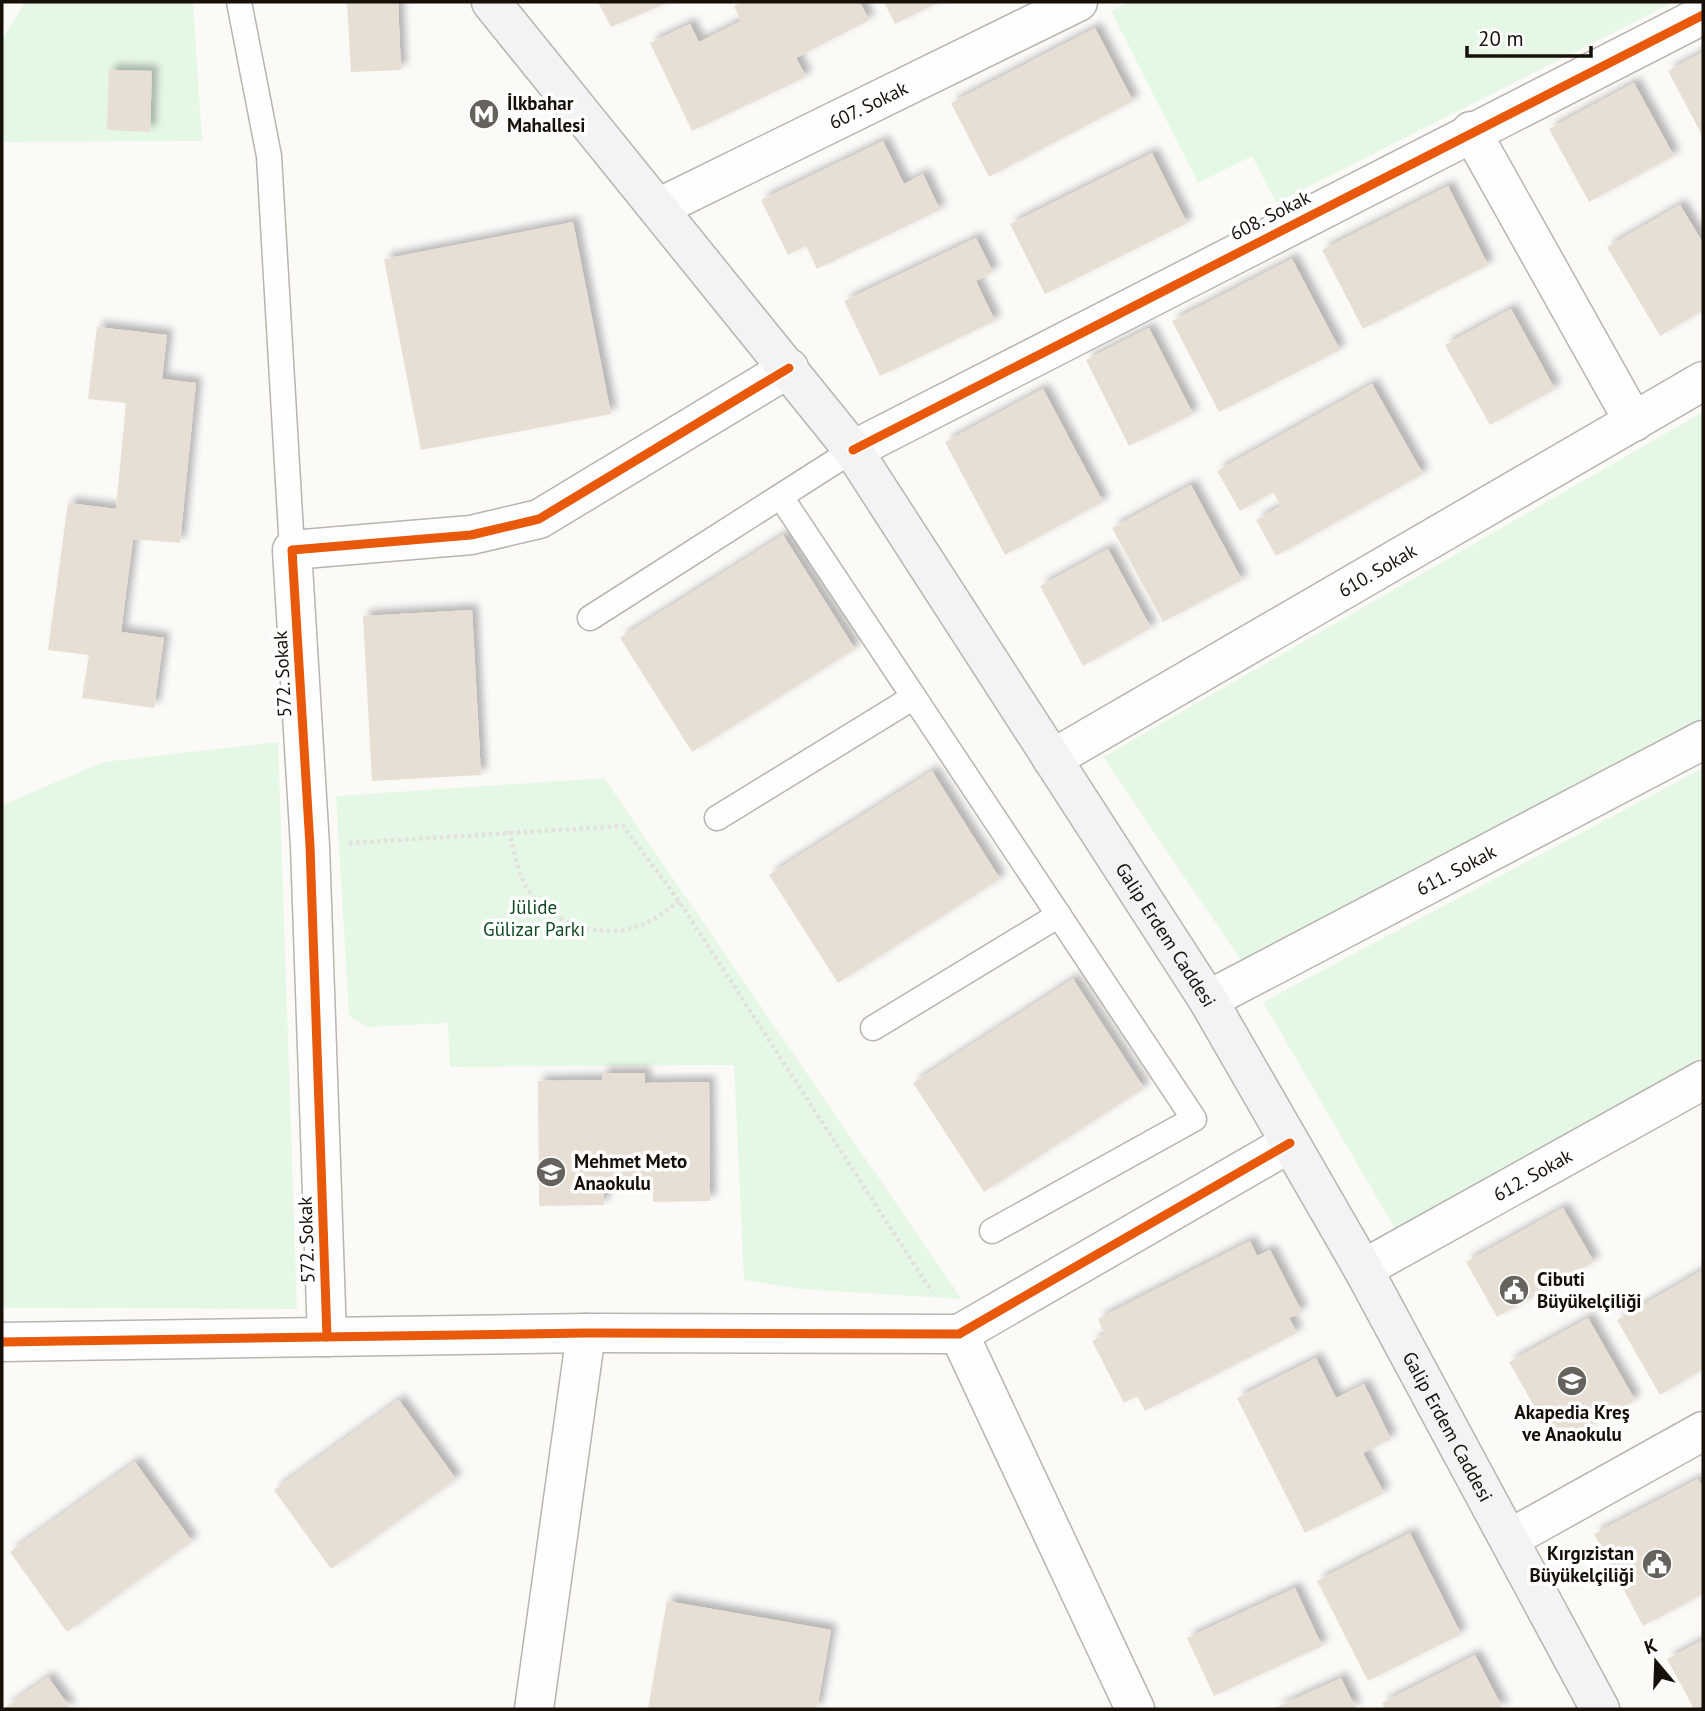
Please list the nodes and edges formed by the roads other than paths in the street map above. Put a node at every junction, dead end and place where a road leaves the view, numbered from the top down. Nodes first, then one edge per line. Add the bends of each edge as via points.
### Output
1 (239, 2) edge
2 (468, 2) edge
3 (491, 2) edge
4 (1079, 2) edge
5 (1703, 15) edge
6 (1471, 131) junction
7 (658, 208) junction
8 (789, 368) junction
9 (1703, 381) edge
10 (1633, 422) junction
11 (853, 450) junction
12 (781, 497) junction
13 (292, 550) junction
14 (590, 618) dead end
15 (914, 697) junction
16 (1703, 740) edge
17 (1052, 759) junction
18 (717, 818) dead end
19 (1059, 915) junction
20 (1208, 1000) junction
21 (873, 1028) dead end
22 (1703, 1080) edge
23 (1290, 1143) junction
24 (992, 1231) dead end
25 (1363, 1269) junction
26 (586, 1333) junction
27 (959, 1334) junction
28 (327, 1337) junction
29 (2, 1342) edge
30 (1703, 1431) edge
31 (1508, 1539) junction
32 (534, 1709) edge
33 (1135, 1709) edge
34 (1600, 1709) edge

1 - 13 lane via 269,156
2 - 7 main road, Galip Erdem Caddesi
3 - 7 main road, Galip Erdem Caddesi
4 - 7 street, 607. Sokak
5 - 6 street, 608. Sokak
6 - 10 street
6 - 11 street, 608. Sokak
7 - 8 main road, Galip Erdem Caddesi
8 - 11 main road, Galip Erdem Caddesi
8 - 13 street via 539,519 471,535
9 - 10 street, 610. Sokak
10 - 17 street, 610. Sokak
11 - 12 lane
11 - 17 main road, Galip Erdem Caddesi
12 - 14 lane
12 - 15 lane
13 - 28 street, 572. Sokak via 310,846
15 - 18 lane
15 - 19 lane
16 - 20 street, 611. Sokak
17 - 20 main road, Galip Erdem Caddesi
19 - 21 lane
19 - 24 lane via 1194,1119
20 - 23 main road, Galip Erdem Caddesi
22 - 25 street, 612. Sokak
23 - 25 main road, Galip Erdem Caddesi
23 - 27 street
25 - 31 main road, Galip Erdem Caddesi
26 - 27 street
26 - 28 street
26 - 32 street
27 - 33 street
28 - 29 street
30 - 31 street
31 - 34 main road, Galip Erdem Caddesi

